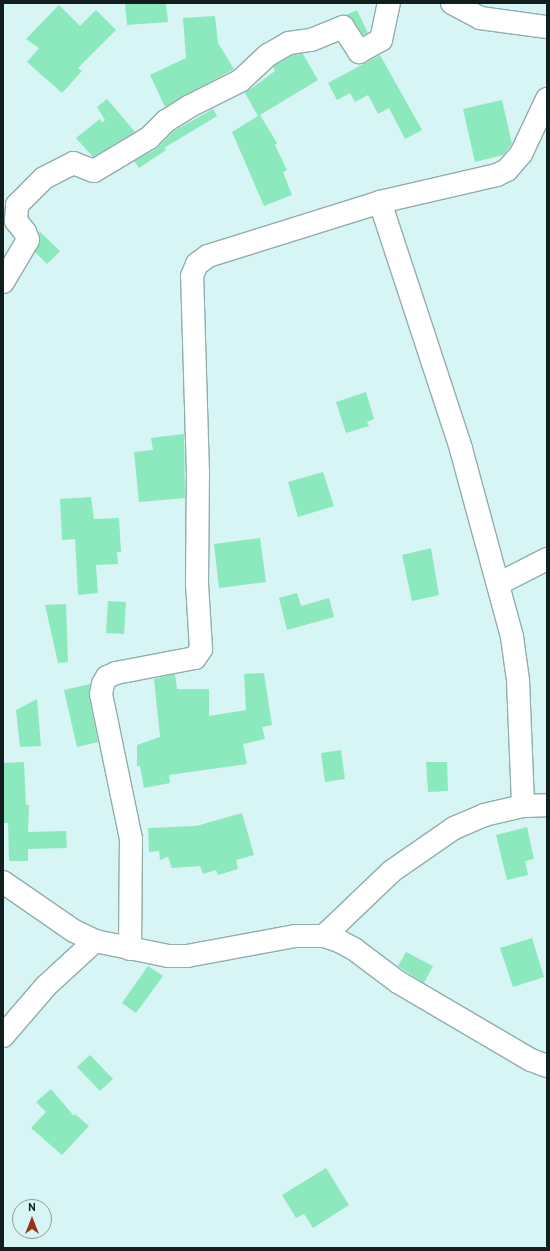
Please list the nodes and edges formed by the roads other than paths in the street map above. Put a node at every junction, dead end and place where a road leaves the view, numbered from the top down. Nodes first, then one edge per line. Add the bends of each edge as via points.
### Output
1 (389, 3) edge
2 (452, 3) edge
3 (547, 27) edge
4 (547, 99) edge
5 (380, 202) junction
6 (3, 282) edge
7 (547, 559) edge
8 (498, 584) junction
9 (547, 805) edge
10 (523, 806) junction
11 (3, 882) edge
12 (324, 936) junction
13 (95, 941) junction
14 (130, 948) junction
15 (3, 1036) edge
16 (547, 1066) edge

1 - 6 street via 381,40 359,52 343,27 311,40 289,43 268,55 240,81 190,106 166,121 149,138 94,171 73,163 44,178 17,205 16,221 28,235 28,240
2 - 3 street via 480,18
4 - 5 street via 522,154 507,170
5 - 8 street via 461,449
5 - 14 street via 208,256 197,264 192,276 198,474 196,584 201,649 195,658 116,673 107,677 102,694 130,828 133,857
7 - 8 street
8 - 10 street via 512,637 518,680
9 - 10 street
10 - 12 street via 484,816 454,828 392,871
11 - 13 street via 74,931
12 - 14 street via 295,936 177,956
12 - 16 street via 354,948 398,982 531,1060
13 - 14 street
13 - 15 street via 46,986

